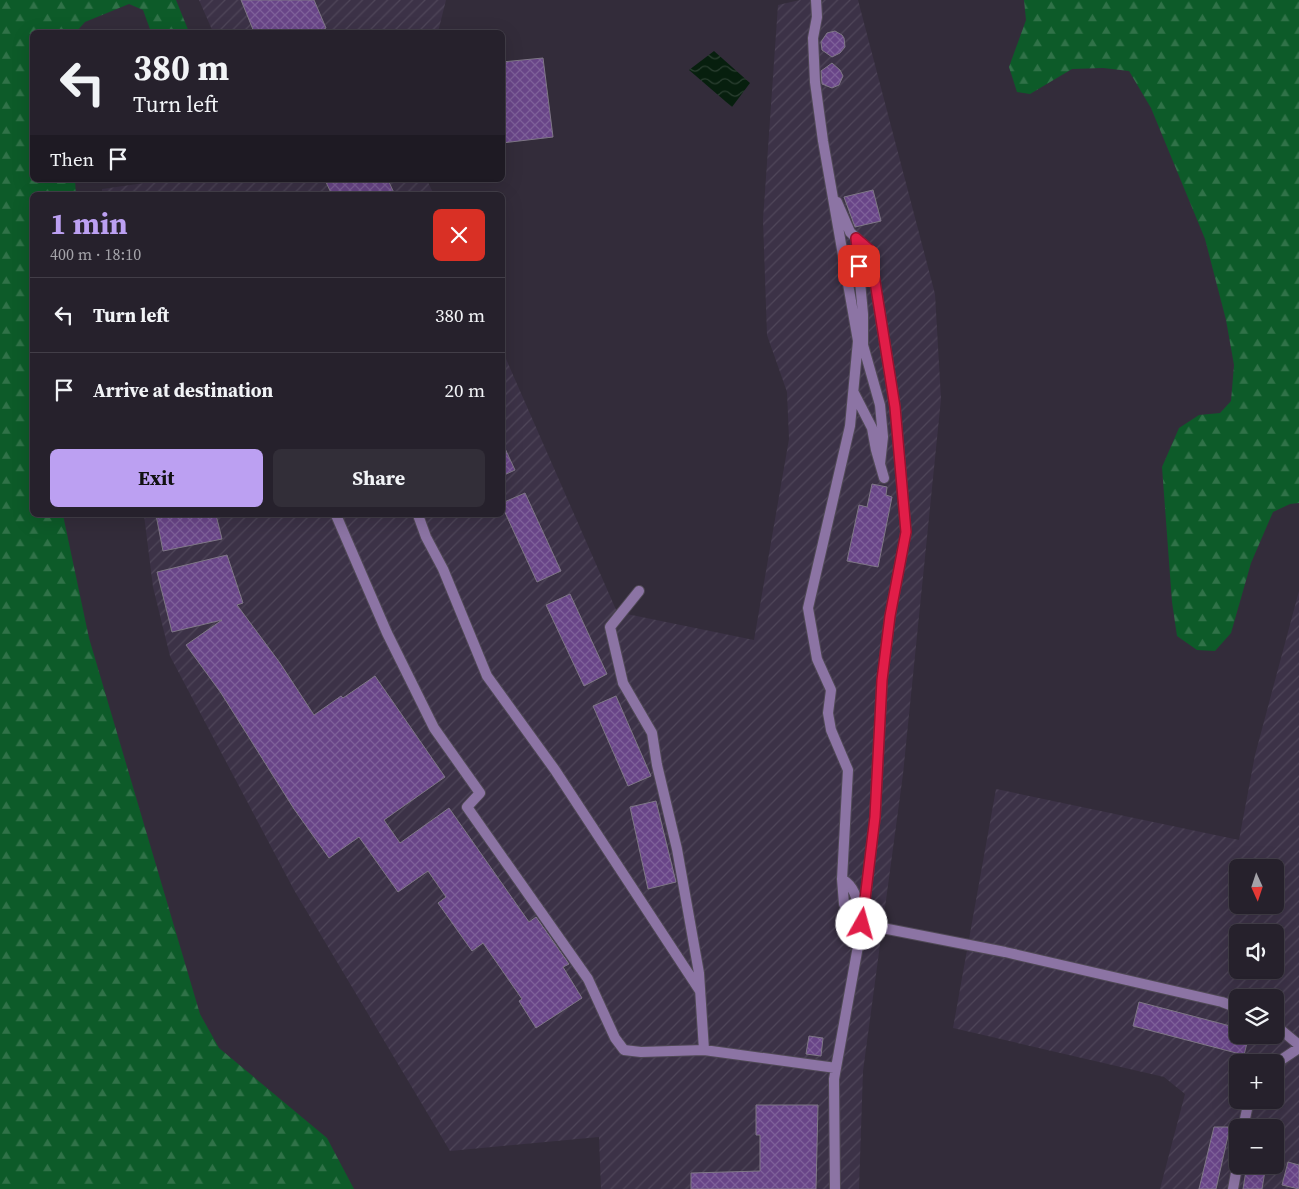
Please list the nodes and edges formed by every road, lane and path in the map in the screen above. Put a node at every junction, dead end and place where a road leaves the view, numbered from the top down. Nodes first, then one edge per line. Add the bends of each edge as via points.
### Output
1 (816, 0) edge
2 (831, 189) junction
3 (856, 238) junction
4 (853, 391) junction
5 (880, 464) junction
6 (884, 478) dead end
7 (337, 517) edge
8 (419, 517) edge
9 (639, 591) dead end
10 (862, 924) junction
11 (700, 991) junction
12 (1229, 1005) edge
13 (1284, 1033) edge
14 (1299, 1046) edge
15 (704, 1050) junction
16 (1284, 1057) edge
17 (836, 1068) junction
18 (1236, 1174) edge
19 (835, 1189) edge
20 (1233, 1189) edge

1 - 2 street via 815,82
2 - 3 street via 850,232
2 - 4 street via 858,341
3 - 5 street via 863,345 880,405 883,437
3 - 10 street via 870,250 895,407 906,532 882,680 875,817
4 - 5 street via 872,428
4 - 10 street via 850,426 808,608 817,660 831,690 828,713 831,730 848,770 842,879 844,904 852,918
5 - 6 street
7 - 15 street via 387,633 434,728 480,793 467,807 588,979 615,1038 624,1050
8 - 11 street via 487,676 555,770
9 - 11 street via 610,627 623,683 652,733 678,849
10 - 12 street via 1015,954
10 - 17 street
11 - 15 street
13 - 14 street
14 - 16 street
15 - 17 street
17 - 19 street
18 - 20 street

